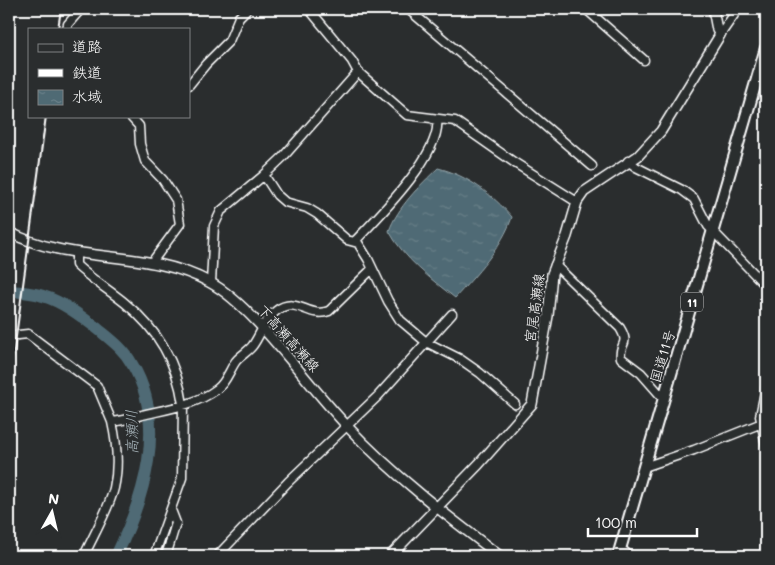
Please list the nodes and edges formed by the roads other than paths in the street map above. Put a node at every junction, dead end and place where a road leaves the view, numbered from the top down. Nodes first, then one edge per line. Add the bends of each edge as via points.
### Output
1 (81, 9) edge
2 (247, 9) edge
3 (309, 9) edge
4 (408, 9) edge
5 (586, 9) edge
6 (713, 9) edge
7 (738, 9) edge
8 (67, 28) edge
9 (720, 35) junction
10 (766, 48) edge
11 (644, 60) dead end
12 (358, 72) junction
13 (190, 85) edge
14 (133, 118) edge
15 (433, 118) junction
16 (628, 161) junction
17 (592, 166) dead end
18 (264, 175) junction
19 (577, 202) junction
20 (9, 232) edge
21 (712, 232) junction
22 (358, 243) junction
23 (76, 253) junction
24 (152, 262) junction
25 (555, 264) junction
26 (372, 269) junction
27 (211, 283) junction
28 (766, 286) edge
29 (452, 314) dead end
30 (262, 328) junction
31 (9, 336) edge
32 (426, 342) junction
33 (766, 388) edge
34 (663, 398) junction
35 (183, 404) junction
36 (515, 404) dead end
37 (763, 418) edge
38 (114, 422) junction
39 (348, 426) junction
40 (766, 445) edge
41 (644, 467) junction
42 (438, 508) junction
43 (171, 510) junction
44 (766, 536) edge
45 (618, 553) edge
46 (84, 556) edge
47 (154, 556) edge
48 (166, 556) edge
49 (217, 556) edge
50 (390, 556) edge
51 (500, 556) edge
52 (629, 556) edge
53 (764, 556) edge

1 - 8 street
2 - 13 street via 239,17 229,41
3 - 12 street
4 - 17 street
5 - 11 street
6 - 9 main road
7 - 9 street
9 - 16 main road, 宮尾高瀬線 via 661,131 638,156
10 - 21 highway, 国道11号 / 11
12 - 15 street via 407,115
12 - 18 street
14 - 24 street via 139,126 145,161 176,200 180,224
15 - 19 street via 455,121
15 - 22 street via 438,126 436,135 420,166 356,240
16 - 19 main road, 宮尾高瀬線 via 584,192
16 - 21 street via 694,198
18 - 22 street via 285,202 307,208 347,240
18 - 27 street via 221,212 214,226
19 - 25 main road, 宮尾高瀬線
20 - 23 main road, 下高瀬高瀬線
21 - 28 street
21 - 34 highway, 国道11号 / 11
22 - 26 street
23 - 24 main road, 下高瀬高瀬線
23 - 35 street via 76,265 126,304 157,335 170,357
24 - 27 main road, 下高瀬高瀬線 via 187,270
25 - 34 street via 620,328 626,342 621,358 641,373
25 - 42 main road, 宮尾高瀬線 via 532,404
26 - 30 street via 329,311 321,314 289,304 277,310
26 - 32 street via 400,320
27 - 30 main road, 下高瀬高瀬線 via 241,305
29 - 32 street
30 - 35 street via 253,346 237,360 220,387 207,396
30 - 39 main road, 下高瀬高瀬線
31 - 38 street via 28,334 97,386
32 - 36 street via 460,359
32 - 39 street
33 - 37 street
34 - 41 highway, 国道11号 / 11
35 - 38 street
35 - 43 street via 182,478
37 - 40 street
37 - 41 street via 694,450
38 - 46 street via 117,465 114,490
39 - 42 main road, 下高瀬高瀬線
39 - 49 street via 288,482
41 - 45 highway, 国道11号 / 11
42 - 50 main road, 宮尾高瀬線
42 - 51 main road, 下高瀬高瀬線
43 - 47 street
43 - 48 street via 176,523
44 - 53 street
45 - 52 street via 625,552

